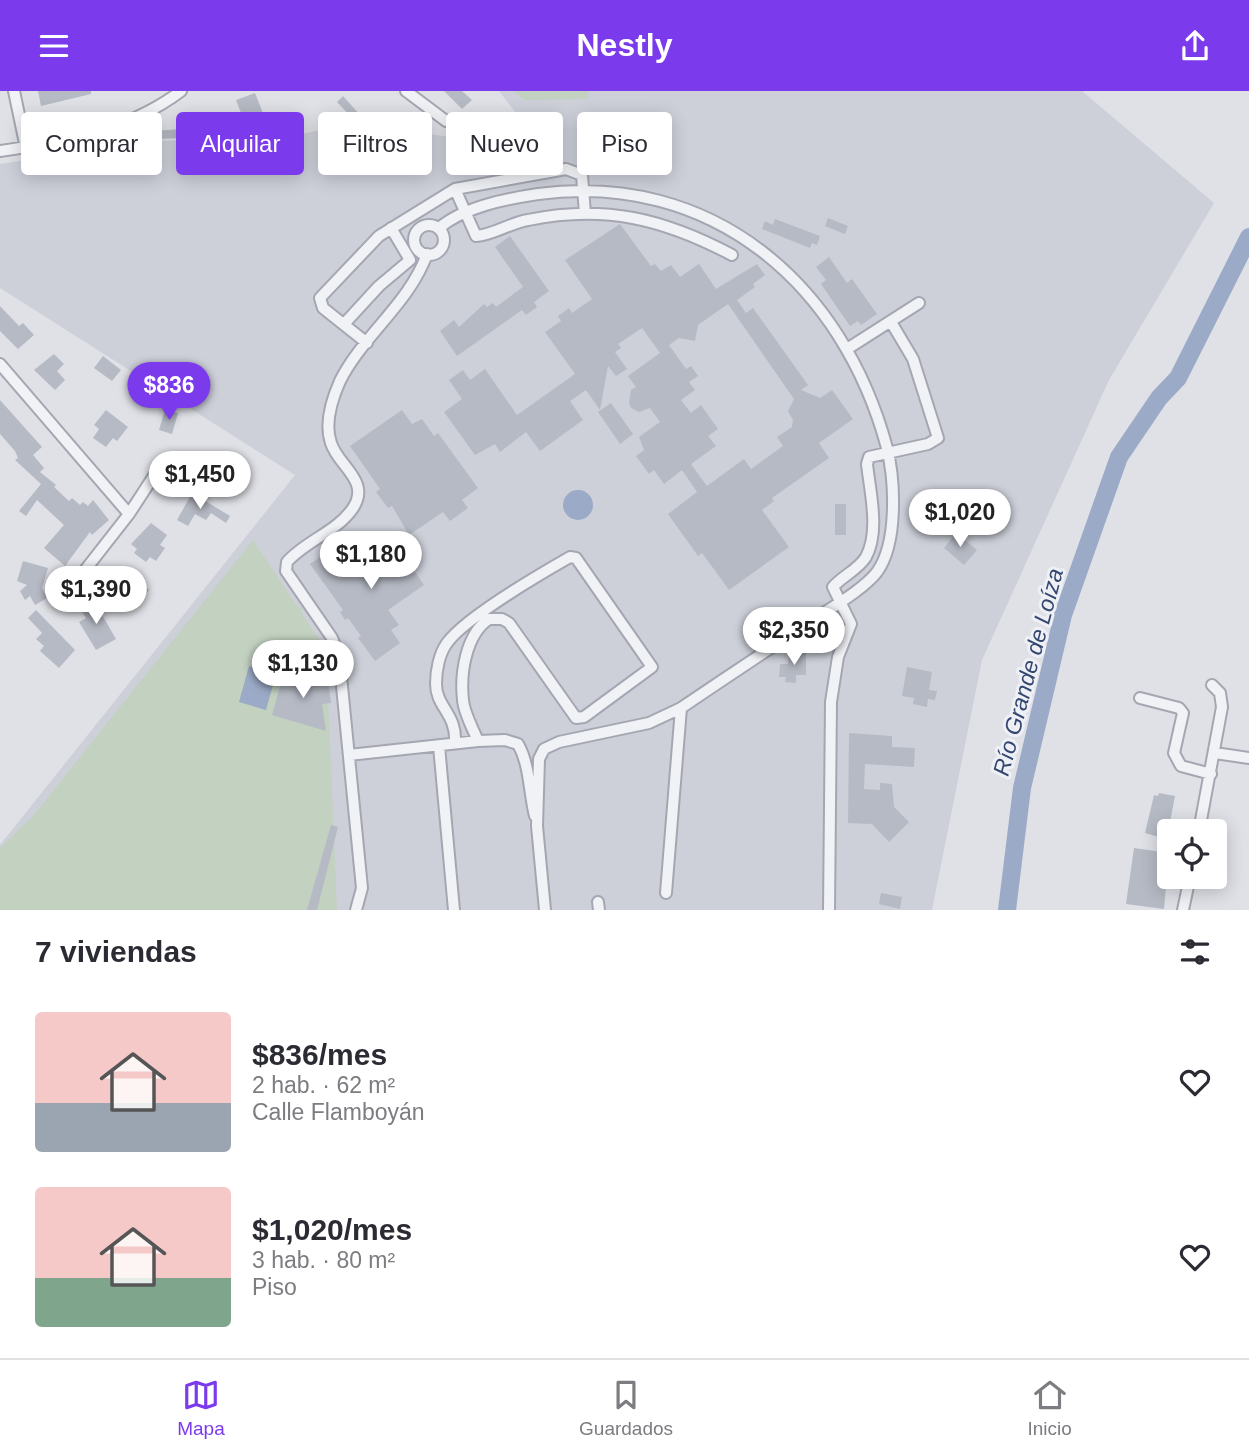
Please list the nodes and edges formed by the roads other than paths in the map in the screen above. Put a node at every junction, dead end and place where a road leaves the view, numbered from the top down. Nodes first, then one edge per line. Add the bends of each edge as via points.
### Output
1 (14, 91) edge
2 (181, 91) edge
3 (406, 91) edge
4 (144, 112) edge
5 (446, 121) edge
6 (21, 124) edge
7 (21, 149) edge
8 (0, 151) edge
9 (455, 189) junction
10 (585, 189) junction
11 (465, 213) junction
12 (585, 214) junction
13 (705, 217) junction
14 (391, 228) junction
15 (439, 228) junction
16 (696, 237) junction
17 (427, 254) junction
18 (732, 255) dead end
19 (919, 303) dead end
20 (891, 321) junction
21 (345, 324) junction
22 (367, 343) junction
23 (847, 349) junction
24 (0, 364) edge
25 (887, 451) junction
26 (159, 468) dead end
27 (129, 514) junction
28 (75, 583) dead end
29 (842, 601) junction
30 (447, 643) junction
31 (468, 652) junction
32 (1212, 685) dead end
33 (1140, 698) dead end
34 (681, 708) junction
35 (478, 741) junction
36 (455, 743) junction
37 (439, 746) junction
38 (1216, 753) junction
39 (349, 755) junction
40 (1249, 758) edge
41 (1211, 775) junction
42 (1202, 819) edge
43 (537, 826) junction
44 (1187, 889) edge
45 (667, 893) dead end
46 (356, 910) edge
47 (454, 910) edge
48 (545, 910) edge
49 (830, 910) edge
50 (1183, 910) edge

1 - 6 street
2 - 4 street
3 - 5 street
7 - 8 street
9 - 10 street via 566,169 582,175
9 - 11 street
9 - 14 street
10 - 11 street via 513,198
10 - 12 street
10 - 13 street via 631,194
11 - 12 street via 473,234 479,237 527,220
11 - 15 street
12 - 16 street via 617,213
13 - 16 street
13 - 23 street via 773,257 813,301
14 - 21 street via 410,260
14 - 21 street via 360,254 320,299 323,307
15 - 17 street via 443,245 436,254
15 - 17 street via 423,226 415,235 416,246
16 - 18 street
17 - 22 street via 409,291
19 - 20 street
20 - 23 street
20 - 25 street via 913,359 938,438
21 - 22 street
22 - 39 street via 341,379 328,429 331,446 356,478 354,507 293,555 286,571 332,638 339,656
23 - 25 street via 879,418
24 - 27 street
25 - 29 street via 893,475 890,536 877,572
25 - 29 street via 867,460 872,533 866,558 835,584
26 - 27 street
27 - 28 street
29 - 34 street
29 - 49 street via 851,624 838,657 831,702
30 - 31 street
30 - 31 street via 570,557 579,561 652,667 580,719 569,711 509,623 489,619 476,629
30 - 36 street via 439,661 436,693 455,723
31 - 35 street via 463,703
32 - 38 street via 1220,693 1222,708
33 - 41 street via 1179,708 1183,713 1174,753 1181,766
34 - 43 street via 649,723 544,749 539,759
34 - 45 street
35 - 36 street
35 - 43 street via 518,744 525,756
36 - 37 street
37 - 39 street
37 - 47 street
38 - 40 street
38 - 41 street
39 - 46 street via 362,888
41 - 42 street
43 - 48 street
44 - 50 street

